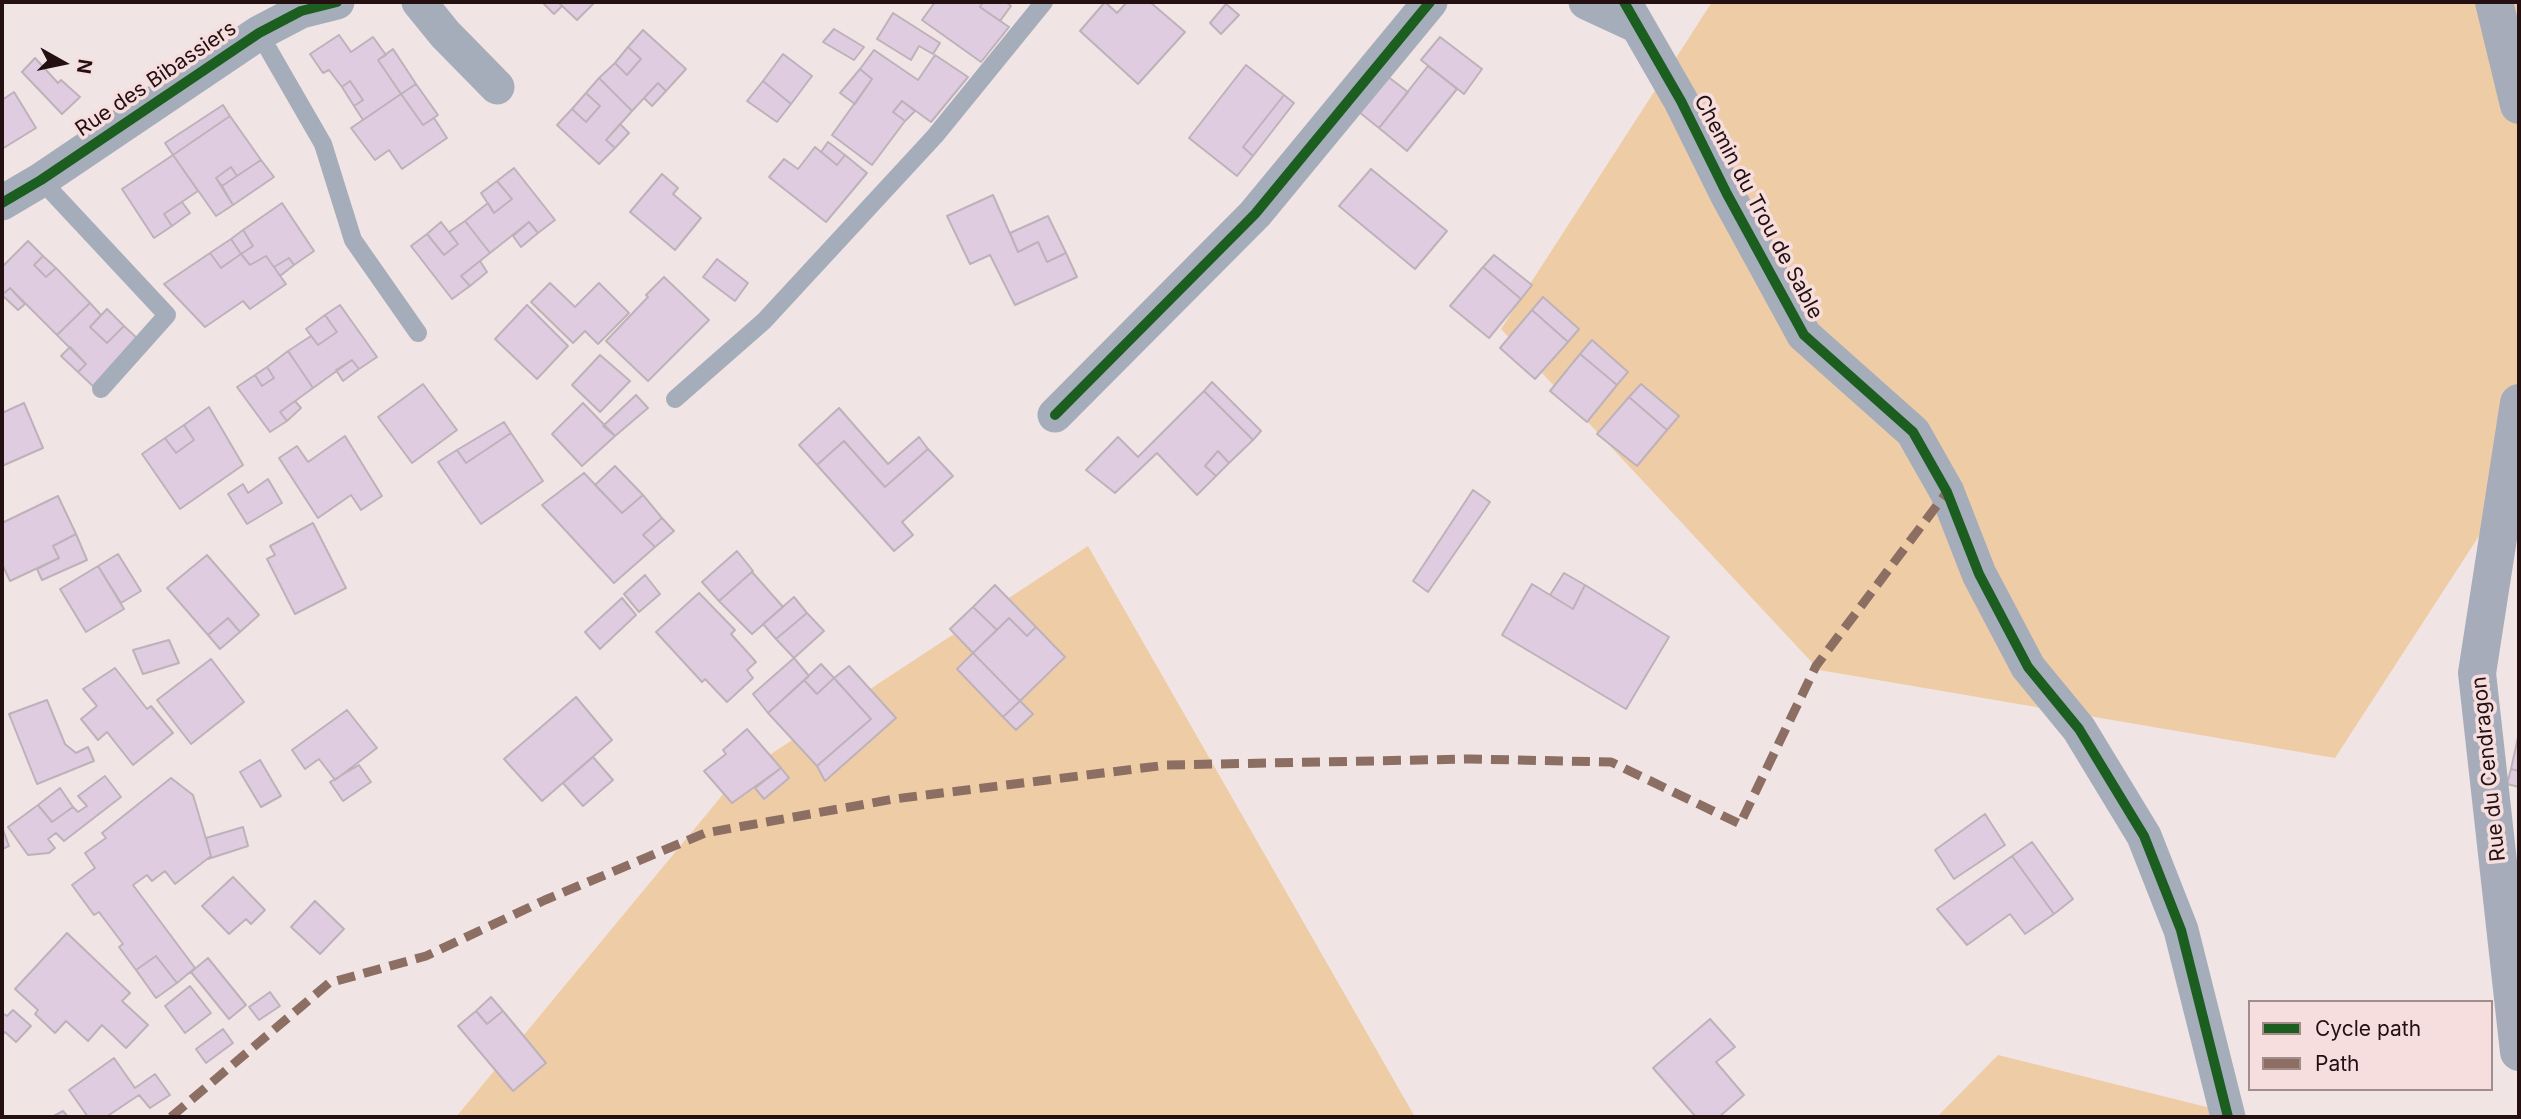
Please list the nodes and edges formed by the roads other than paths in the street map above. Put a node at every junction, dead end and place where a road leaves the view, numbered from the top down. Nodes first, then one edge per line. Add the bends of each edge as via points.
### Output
1 (338, 2) edge
2 (419, 2) edge
3 (1044, 2) edge
4 (1430, 2) edge
5 (1586, 2) edge
6 (2494, 2) edge
7 (1631, 14) edge
8 (259, 33) junction
9 (497, 87) dead end
10 (2519, 105) edge
11 (41, 180) junction
12 (2, 203) edge
13 (418, 333) dead end
14 (101, 389) dead end
15 (675, 399) dead end
16 (2519, 403) edge
17 (1055, 415) dead end
18 (2519, 1052) edge
19 (2228, 1117) edge

1 - 8 street, Rue des Bibassiers via 301,11
2 - 9 street
3 - 15 lane via 935,136 773,312
4 - 17 street via 1255,214
5 - 7 street
6 - 10 main road
7 - 19 street, Chemin du Trou de Sable via 1804,335 1913,432 1947,492 1979,575 2028,667 2079,729 2144,836 2181,930
8 - 11 street, Rue des Bibassiers
8 - 13 lane via 323,144 354,240
11 - 12 street, Rue des Bibassiers
11 - 14 lane via 166,315
16 - 18 main road, Rue du Cendragon via 2477,673

